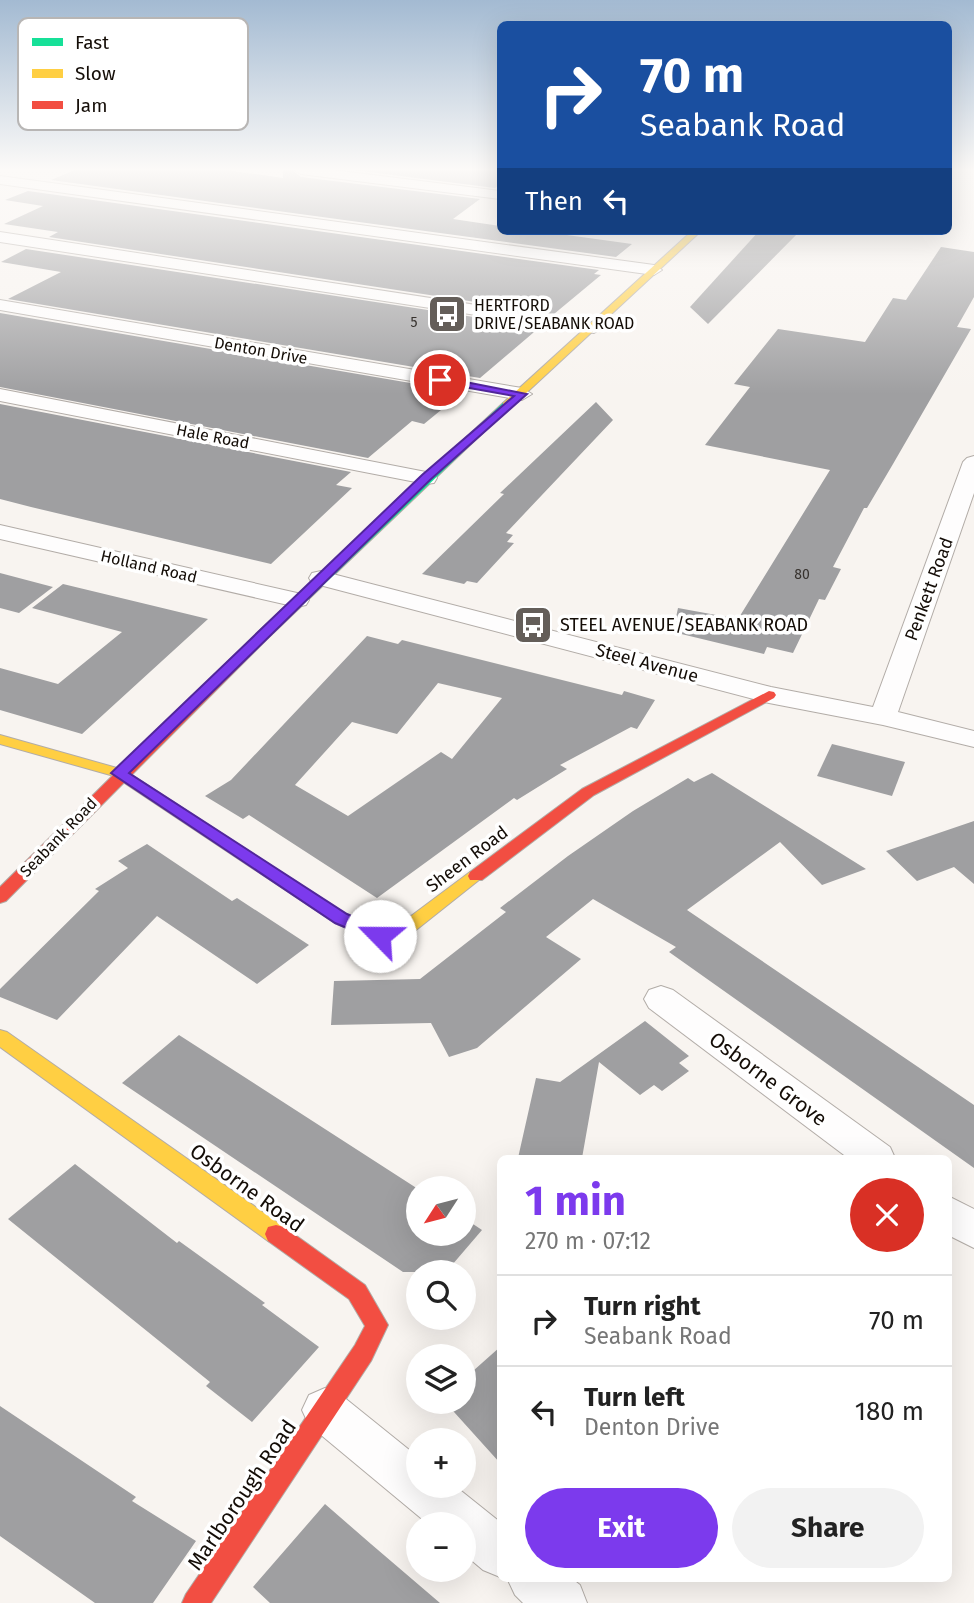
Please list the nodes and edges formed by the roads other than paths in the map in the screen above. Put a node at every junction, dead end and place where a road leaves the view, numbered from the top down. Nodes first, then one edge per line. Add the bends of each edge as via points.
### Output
1 (51, 245) edge
2 (471, 245) edge
3 (682, 245) edge
4 (654, 270) junction
5 (0, 305) edge
6 (594, 328) junction
7 (522, 394) junction
8 (0, 395) edge
9 (974, 462) edge
10 (426, 478) junction
11 (0, 532) edge
12 (321, 578) junction
13 (298, 600) junction
14 (769, 695) junction
15 (883, 717) junction
16 (0, 739) edge
17 (974, 739) edge
18 (119, 773) junction
19 (0, 897) edge
20 (661, 999) dead end
21 (0, 1037) edge
22 (872, 1155) edge
23 (952, 1216) edge
24 (974, 1231) edge
25 (325, 1410) junction
26 (497, 1551) edge
27 (537, 1582) edge
28 (195, 1603) edge
29 (562, 1603) edge

1 - 6 street
2 - 4 street
3 - 4 main road, Seabank Road
4 - 6 main road, Seabank Road
5 - 7 street, Denton Drive
6 - 7 main road, Seabank Road
7 - 10 main road, Seabank Road
8 - 10 street, Hale Road
9 - 15 street, Penkett Road
10 - 12 main road, Seabank Road
11 - 13 street, Holland Road
12 - 13 main road, Seabank Road
12 - 14 street, Steel Avenue
13 - 18 main road, Seabank Road
14 - 15 street, Steel Avenue
14 - 18 main road, Sheen Road via 588,792 405,930 380,936 341,919
15 - 17 street, Steel Avenue
16 - 18 main road, Sheen Road
18 - 19 main road, Seabank Road
20 - 22 street, Osborne Grove
21 - 25 main road, Osborne Road via 357,1292 377,1325
23 - 24 street
25 - 26 street
25 - 28 main road, Marlborough Road
27 - 29 street

